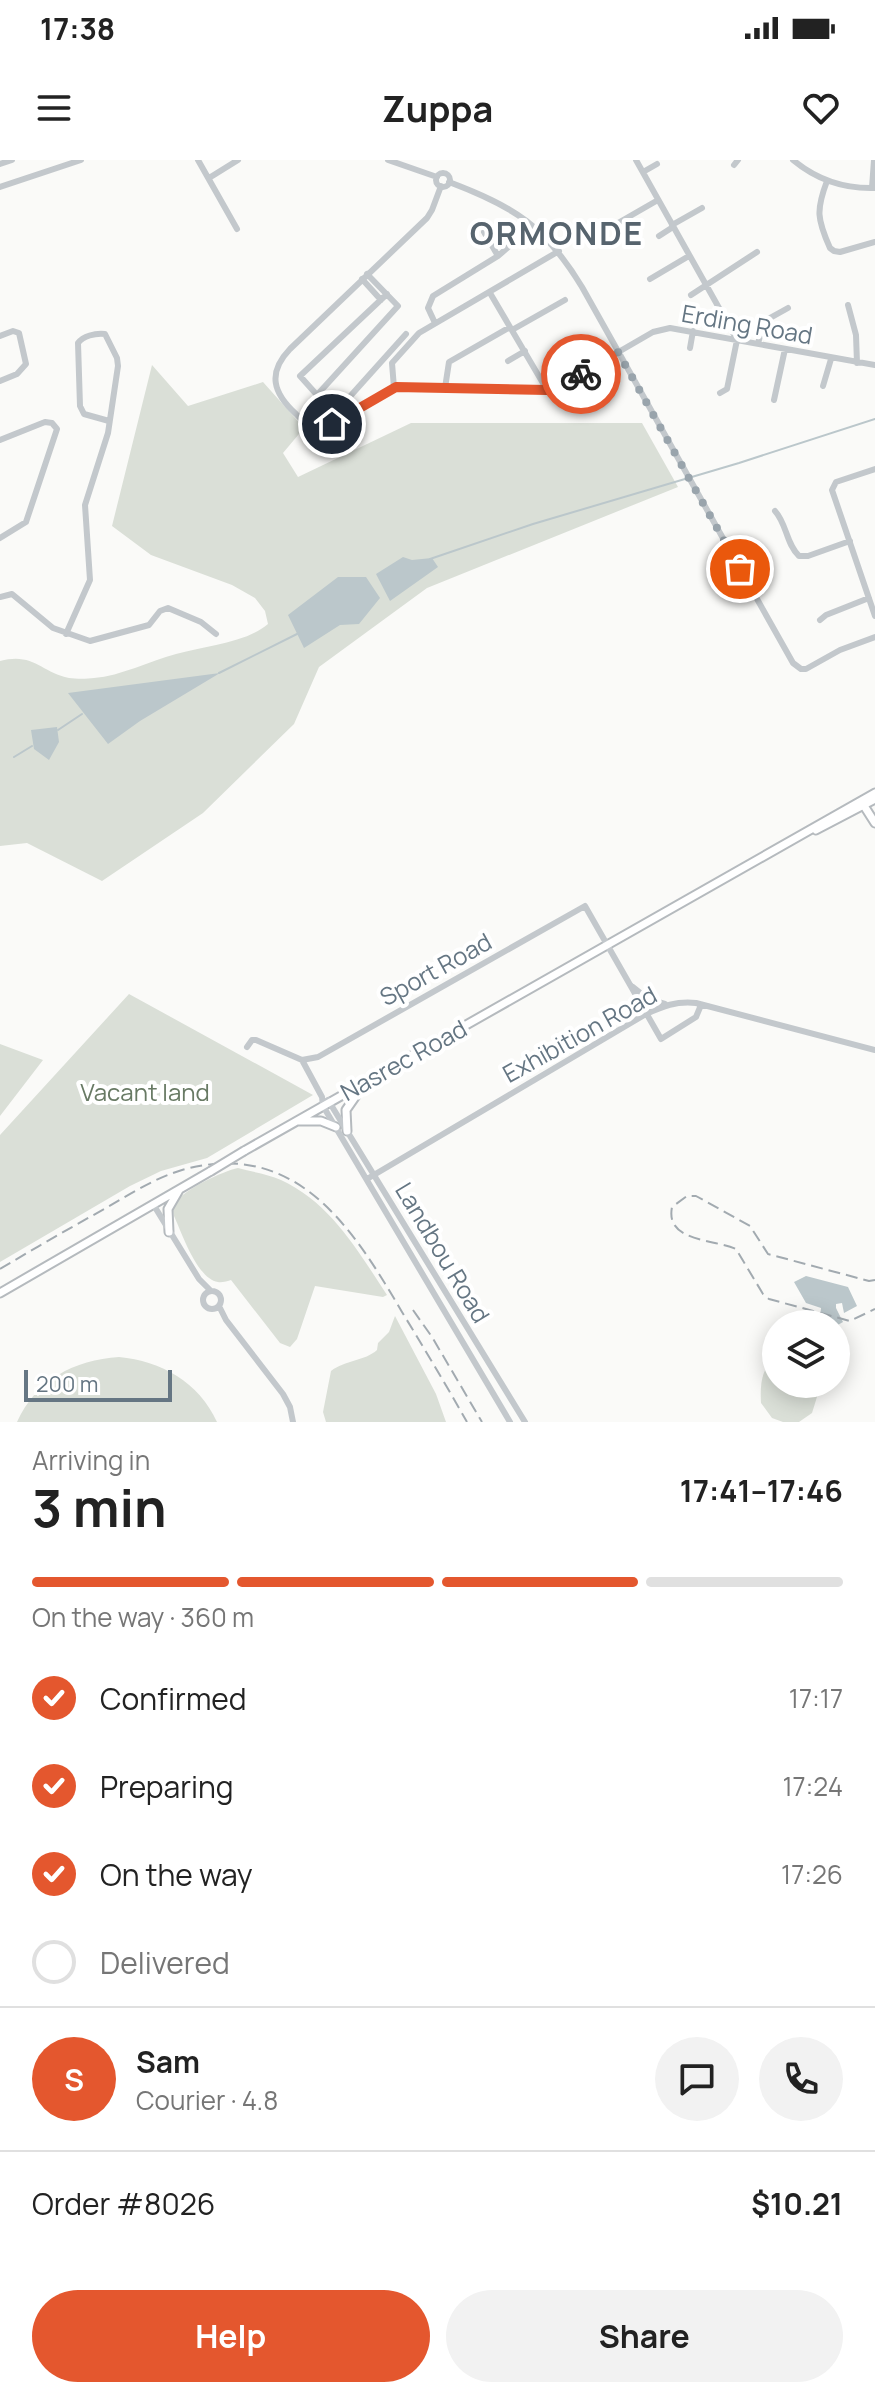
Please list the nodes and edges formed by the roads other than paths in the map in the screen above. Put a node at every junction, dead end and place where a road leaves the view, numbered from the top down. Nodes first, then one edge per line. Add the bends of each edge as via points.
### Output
1 (12, 160) edge
2 (81, 160) edge
3 (198, 160) edge
4 (238, 160) edge
5 (388, 160) edge
6 (636, 160) edge
7 (793, 160) edge
8 (874, 160) edge
9 (0, 164) edge
10 (657, 164) dead end
11 (643, 172) junction
12 (437, 177) junction
13 (209, 178) junction
14 (827, 181) junction
15 (449, 182) junction
16 (441, 186) junction
17 (0, 187) edge
18 (873, 188) edge
19 (658, 200) junction
20 (702, 208) dead end
21 (618, 223) dead end
22 (672, 226) junction
23 (237, 229) dead end
24 (484, 232) dead end
25 (659, 236) dead end
26 (875, 242) edge
27 (513, 243) dead end
28 (559, 251) junction
29 (757, 252) dead end
30 (498, 256) junction
31 (689, 256) junction
32 (365, 276) junction
33 (650, 279) dead end
34 (706, 285) junction
35 (490, 293) junction
36 (387, 294) junction
37 (691, 295) dead end
38 (381, 300) junction
39 (565, 300) dead end
40 (848, 305) dead end
41 (788, 308) dead end
42 (726, 319) junction
43 (435, 323) junction
44 (511, 329) junction
45 (693, 331) junction
46 (406, 334) dead end
47 (0, 336) edge
48 (717, 336) junction
49 (737, 340) junction
50 (758, 344) junction
51 (690, 348) dead end
52 (785, 349) junction
53 (525, 351) junction
54 (618, 352) junction
55 (831, 359) junction
56 (508, 361) dead end
57 (570, 363) dead end
58 (857, 363) junction
59 (875, 365) edge
60 (577, 376) junction
61 (0, 381) edge
62 (823, 386) dead end
63 (394, 388) junction
64 (445, 388) junction
65 (547, 390) junction
66 (609, 391) dead end
67 (720, 393) dead end
68 (774, 400) dead end
69 (349, 414) junction
70 (109, 421) junction
71 (0, 440) edge
72 (875, 469) edge
73 (775, 511) dead end
74 (0, 538) edge
75 (850, 541) junction
76 (0, 597) edge
77 (869, 598) junction
78 (875, 616) edge
79 (820, 620) dead end
80 (66, 634) junction
81 (216, 634) dead end
82 (875, 637) edge
83 (874, 798) edge
84 (862, 803) junction
85 (875, 823) edge
86 (607, 946) junction
87 (628, 982) junction
88 (667, 1004) junction
89 (701, 1005) junction
90 (646, 1014) junction
91 (247, 1047) dead end
92 (875, 1050) edge
93 (302, 1060) junction
94 (363, 1085) junction
95 (322, 1102) junction
96 (331, 1102) junction
97 (299, 1121) junction
98 (336, 1127) junction
99 (347, 1131) junction
100 (374, 1174) junction
101 (367, 1179) junction
102 (180, 1188) junction
103 (153, 1204) junction
104 (169, 1232) junction
105 (207, 1292) junction
106 (0, 1293) edge
107 (216, 1307) junction
108 (455, 1311) junction
109 (449, 1318) junction
110 (466, 1328) junction
111 (459, 1335) junction
112 (293, 1422) edge
113 (510, 1422) edge
114 (525, 1422) edge

1 - 9 street
2 - 17 street
3 - 13 street
4 - 13 street
5 - 12 street
6 - 11 street
7 - 14 street
8 - 18 street
10 - 11 street
11 - 19 street
12 - 15 street via 444,173
12 - 16 street
13 - 23 street
14 - 18 street
14 - 26 street via 818,210 830,248 840,252
15 - 16 street
15 - 28 street via 514,210
16 - 32 street via 427,218
19 - 21 street
19 - 22 street
20 - 22 street
22 - 25 street
22 - 31 street
24 - 30 street
27 - 30 street
28 - 35 street
28 - 54 street
29 - 34 street
30 - 43 street via 433,296 428,308
31 - 33 street
31 - 34 street
32 - 36 street
32 - 38 street
32 - 69 street via 284,355 276,373 281,399 309,426 326,427
34 - 37 street
34 - 42 street
35 - 43 street
35 - 44 street
36 - 38 street
36 - 38 street via 398,306 317,395 300,376
39 - 44 street
40 - 58 street
41 - 50 street via 764,321
42 - 48 street
42 - 49 street
43 - 63 street via 414,336 393,360
44 - 53 street
44 - 64 street via 451,360
45 - 48 street, Erding Road
45 - 51 street
45 - 54 street, Erding Road via 660,329
46 - 69 street via 345,402
47 - 61 street via 19,333 26,364
48 - 49 street, Erding Road
49 - 50 street, Erding Road
49 - 67 street via 727,389
50 - 52 street, Erding Road
52 - 55 street, Erding Road
52 - 68 street
53 - 56 street
53 - 65 street
54 - 60 street, Erding Road
54 - 82 street via 796,666 806,669
55 - 58 street, Erding Road
55 - 62 street
57 - 60 street
58 - 59 street, Erding Road
60 - 65 street, Erding Road
60 - 66 street via 588,392
63 - 64 street
63 - 69 street
64 - 65 street
70 - 70 street via 84,414 80,406 78,343 101,334 107,336 118,362
70 - 80 street via 85,505 90,580
71 - 74 street via 45,422 57,429 27,520
72 - 75 street via 833,485
73 - 75 street via 799,556
75 - 77 street
76 - 80 street via 14,595
77 - 78 street
77 - 79 street
80 - 81 street via 98,640 151,624 168,608
83 - 84 main road, Nasrec Road
84 - 85 main road
84 - 86 main road, Nasrec Road
86 - 87 street
86 - 93 street, Sport Road via 585,906 318,1057
86 - 94 main road, Nasrec Road
87 - 88 street via 643,996
87 - 90 street
88 - 89 street, Exhibition Road
88 - 90 street, Exhibition Road
89 - 90 street via 696,1017 661,1039
89 - 92 street, Exhibition Road
90 - 100 street, Exhibition Road
91 - 93 street via 256,1040
93 - 95 street, Landbou Road
94 - 96 main road, Nasrec Road
94 - 99 main road via 347,1106
95 - 96 main road, Nasrec Road
95 - 97 main road, Nasrec Road
95 - 98 street, Landbou Road
96 - 99 street, Landbou Road
97 - 98 main road
97 - 102 main road, Nasrec Road, bridge
98 - 101 street, Landbou Road
99 - 100 street, Landbou Road
100 - 101 street, Exhibition Road
100 - 108 street, Landbou Road
101 - 109 street, Landbou Road
102 - 103 main road, Nasrec Road
102 - 104 main road via 167,1211
103 - 104 street
103 - 106 main road, Nasrec Road
104 - 105 street
105 - 107 street via 219,1294
105 - 107 street via 204,1305
107 - 112 street via 283,1394
108 - 109 street
108 - 110 street, Landbou Road
109 - 111 street, Landbou Road
110 - 111 street
110 - 114 street, Landbou Road
111 - 113 street, Landbou Road

